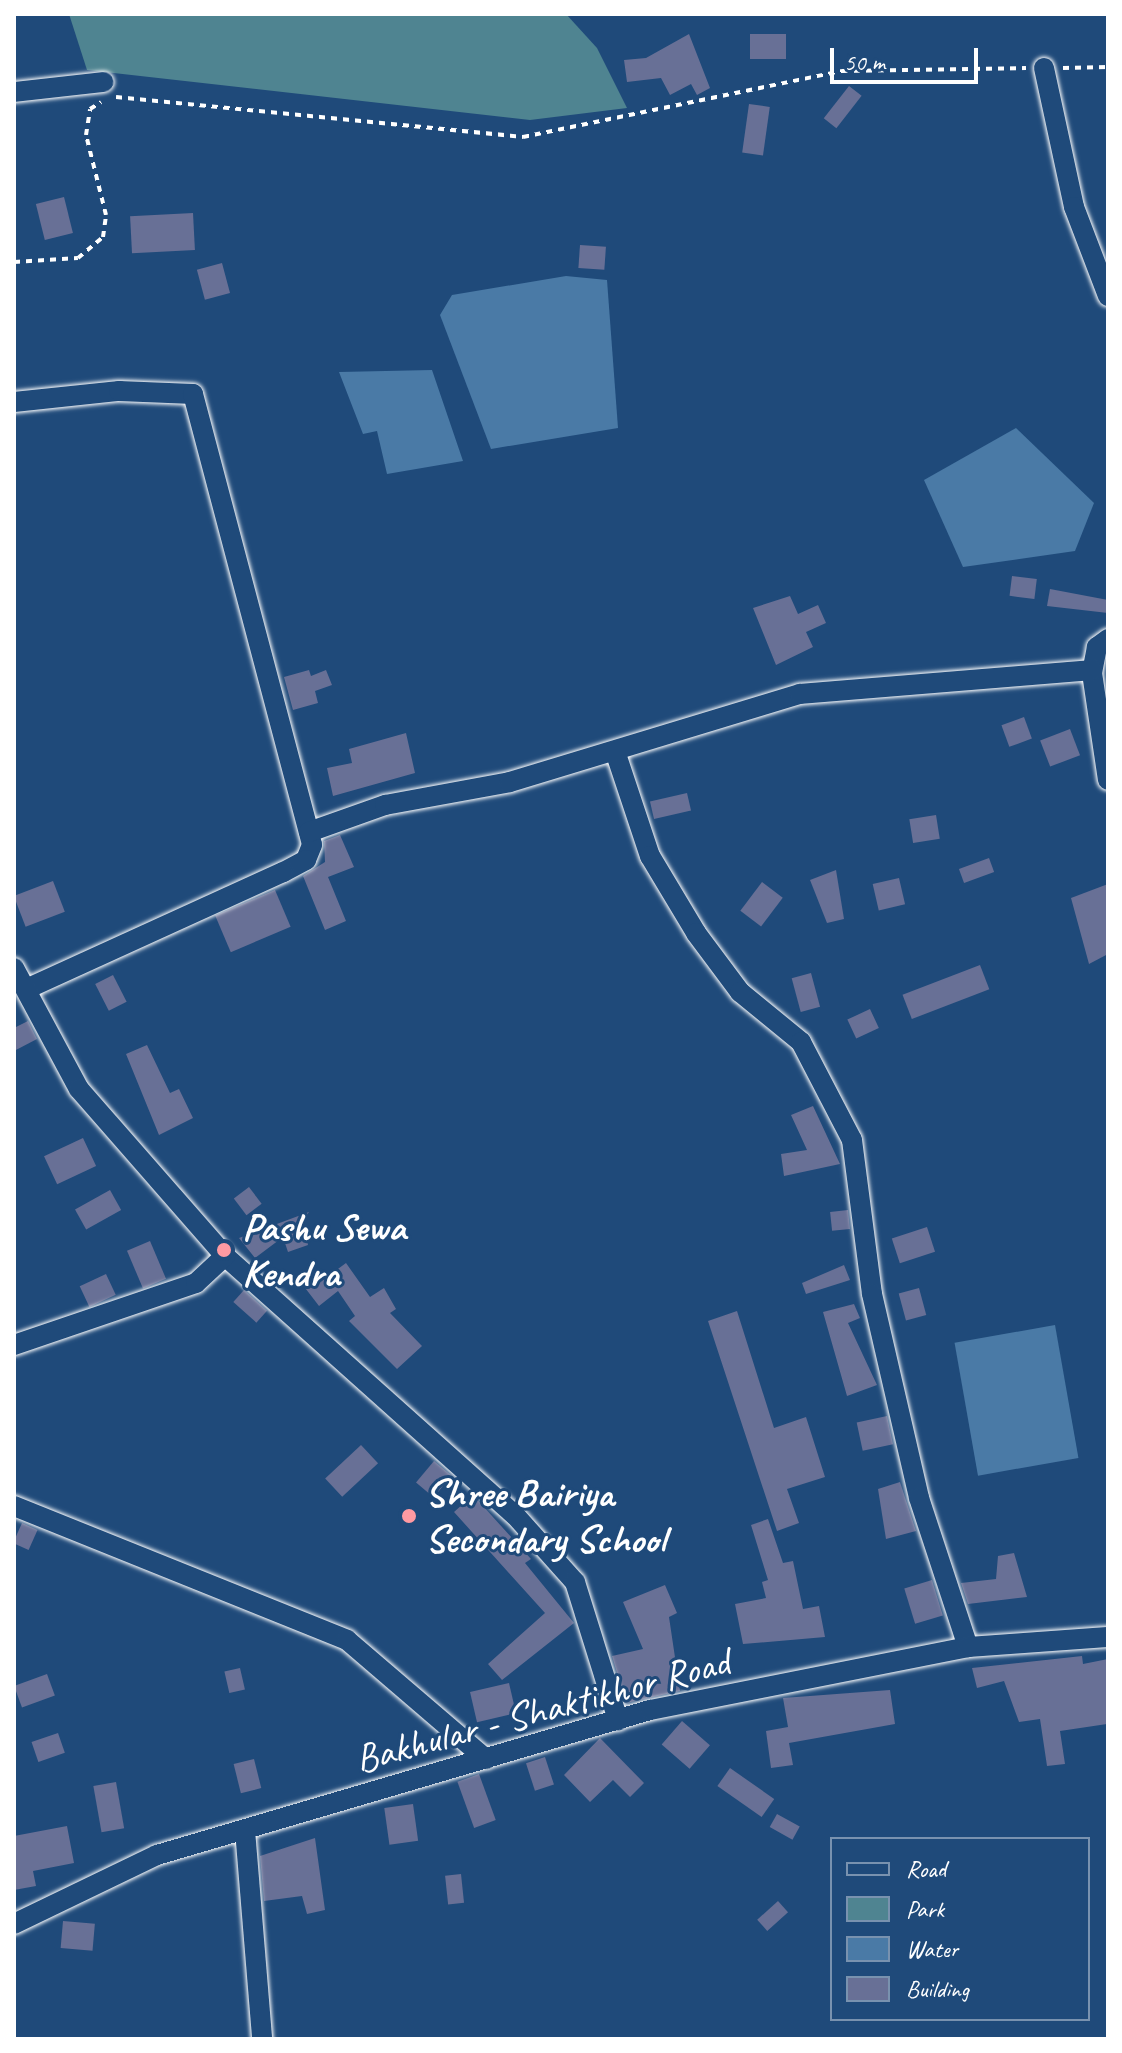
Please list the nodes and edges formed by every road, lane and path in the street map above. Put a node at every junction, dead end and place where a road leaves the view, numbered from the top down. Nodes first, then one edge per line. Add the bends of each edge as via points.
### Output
1 (1108, 67) edge
2 (1044, 68) junction
3 (103, 82) dead end
4 (14, 92) edge
5 (14, 262) edge
6 (1108, 296) edge
7 (14, 402) edge
8 (1108, 639) edge
9 (1092, 670) junction
10 (615, 751) junction
11 (1108, 780) edge
12 (309, 832) junction
13 (14, 968) edge
14 (26, 989) junction
15 (225, 1256) junction
16 (14, 1345) edge
17 (14, 1506) edge
18 (1108, 1637) edge
19 (968, 1647) junction
20 (618, 1720) junction
21 (486, 1759) junction
22 (245, 1830) junction
23 (14, 1924) edge
24 (262, 2039) edge

1 - 2 path
2 - 5 path via 842,71 523,137 108,97 90,109 86,135 106,215 103,237 78,258
2 - 6 street via 1074,207
3 - 4 street
7 - 12 street via 119,391 193,394
8 - 9 street via 1097,647
9 - 10 street via 800,694
9 - 11 street
10 - 12 street via 457,794 385,805
10 - 19 street via 650,856 696,933 740,992 801,1042 852,1140 872,1294 919,1498
12 - 14 street via 306,860
13 - 14 street
14 - 15 street via 79,1089
15 - 16 street via 196,1283
15 - 20 street via 515,1515 575,1582
17 - 21 street via 347,1640
18 - 19 street, Bakhular - Shaktikhor Road
19 - 20 street, Bakhular - Shaktikhor Road
20 - 21 street, Bakhular - Shaktikhor Road
21 - 22 street, Bakhular - Shaktikhor Road
22 - 23 street, Bakhular - Shaktikhor Road via 157,1855
22 - 24 street

